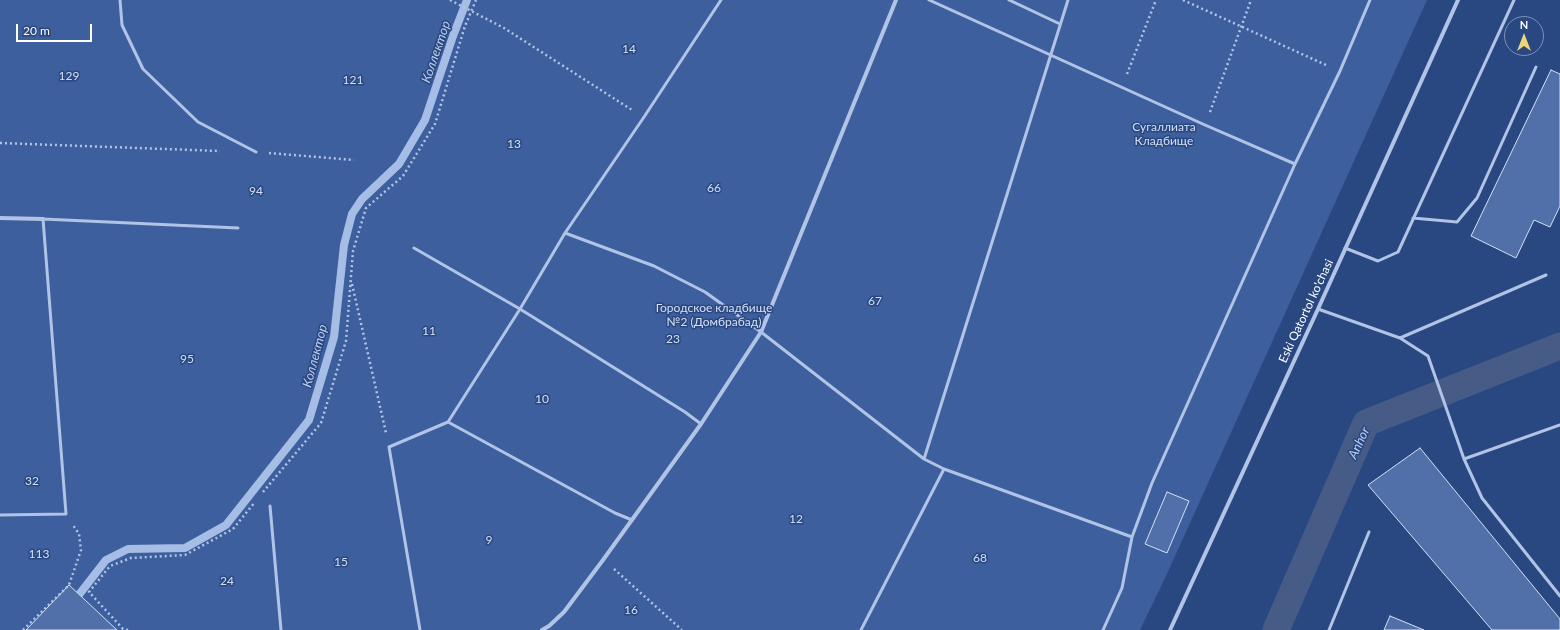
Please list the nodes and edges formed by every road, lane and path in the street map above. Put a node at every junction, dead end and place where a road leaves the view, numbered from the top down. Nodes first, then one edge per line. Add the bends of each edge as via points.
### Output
1 (120, 0) edge
2 (450, 0) edge
3 (476, 0) edge
4 (721, 0) edge
5 (896, 0) edge
6 (929, 0) edge
7 (1008, 0) edge
8 (1068, 0) edge
9 (1156, 0) edge
10 (1183, 0) edge
11 (1251, 0) edge
12 (1370, 0) edge
13 (1458, 0) edge
14 (1514, 0) edge
15 (1060, 24) junction
16 (1242, 26) junction
17 (1051, 54) junction
18 (1536, 67) dead end
19 (1340, 71) junction
20 (1122, 87) junction
21 (644, 117) junction
22 (1205, 125) junction
23 (0, 143) edge
24 (225, 151) dead end
25 (256, 152) joint
26 (354, 160) dead end
27 (1295, 164) junction
28 (0, 218) edge
29 (1413, 218) junction
30 (43, 219) junction
31 (238, 228) dead end
32 (565, 233) junction
33 (414, 248) dead end
34 (1345, 248) junction
35 (1546, 274) dead end
36 (351, 280) junction
37 (520, 309) junction
38 (1318, 309) junction
39 (760, 332) junction
40 (1400, 338) junction
41 (448, 422) junction
42 (701, 424) junction
43 (1560, 424) edge
44 (389, 447) junction
45 (924, 459) junction
46 (1464, 459) junction
47 (944, 469) junction
48 (262, 494) dead end
49 (257, 500) dead end
50 (270, 506) dead end
51 (0, 515) edge
52 (632, 520) junction
53 (1369, 532) dead end
54 (79, 534) dead end
55 (1132, 537) junction
56 (629, 581) dead end
57 (1560, 596) edge
58 (23, 630) edge
59 (128, 630) edge
60 (281, 630) edge
61 (420, 630) edge
62 (542, 630) edge
63 (682, 630) edge
64 (861, 630) edge
65 (1103, 630) edge
66 (1170, 630) edge
67 (1329, 630) edge

1 - 25 lane via 122,25 143,69 198,122
2 - 21 path via 504,28
3 - 36 path via 465,26 435,124 403,176 366,208 352,251
4 - 21 lane
5 - 39 street
6 - 17 lane
7 - 15 lane
8 - 15 lane
9 - 20 path
10 - 16 path
11 - 16 path
12 - 19 lane
13 - 34 street, Eski Qatortol ko'chasi
14 - 29 lane
15 - 17 lane
16 - 19 path
16 - 22 path
17 - 20 lane
17 - 45 lane
18 - 29 lane via 1477,198 1457,222
19 - 27 lane
20 - 22 lane
21 - 32 lane
22 - 27 lane
23 - 24 path
25 - 26 path
27 - 55 lane via 1152,483
28 - 30 street
29 - 34 lane via 1398,252 1378,261
30 - 31 lane
30 - 51 lane via 66,514
32 - 37 lane
32 - 39 lane via 654,266 705,292
33 - 37 lane
34 - 38 street, Eski Qatortol ko'chasi
35 - 40 lane
36 - 44 path
36 - 48 path via 346,341 321,423
37 - 41 lane
37 - 42 lane
38 - 40 lane
38 - 66 street, Eski Qatortol ko'chasi
39 - 42 street
39 - 45 lane
40 - 46 lane via 1428,356
41 - 44 lane
41 - 52 lane
42 - 52 street
43 - 46 lane
44 - 61 lane
45 - 47 lane
46 - 57 lane via 1482,498
47 - 55 lane
47 - 64 lane
49 - 59 path via 233,529 186,555 131,558 110,566 89,592 123,629
50 - 60 lane
52 - 62 street via 564,612
53 - 67 lane
54 - 58 path via 81,550 69,585
55 - 65 lane via 1122,588
56 - 63 path

